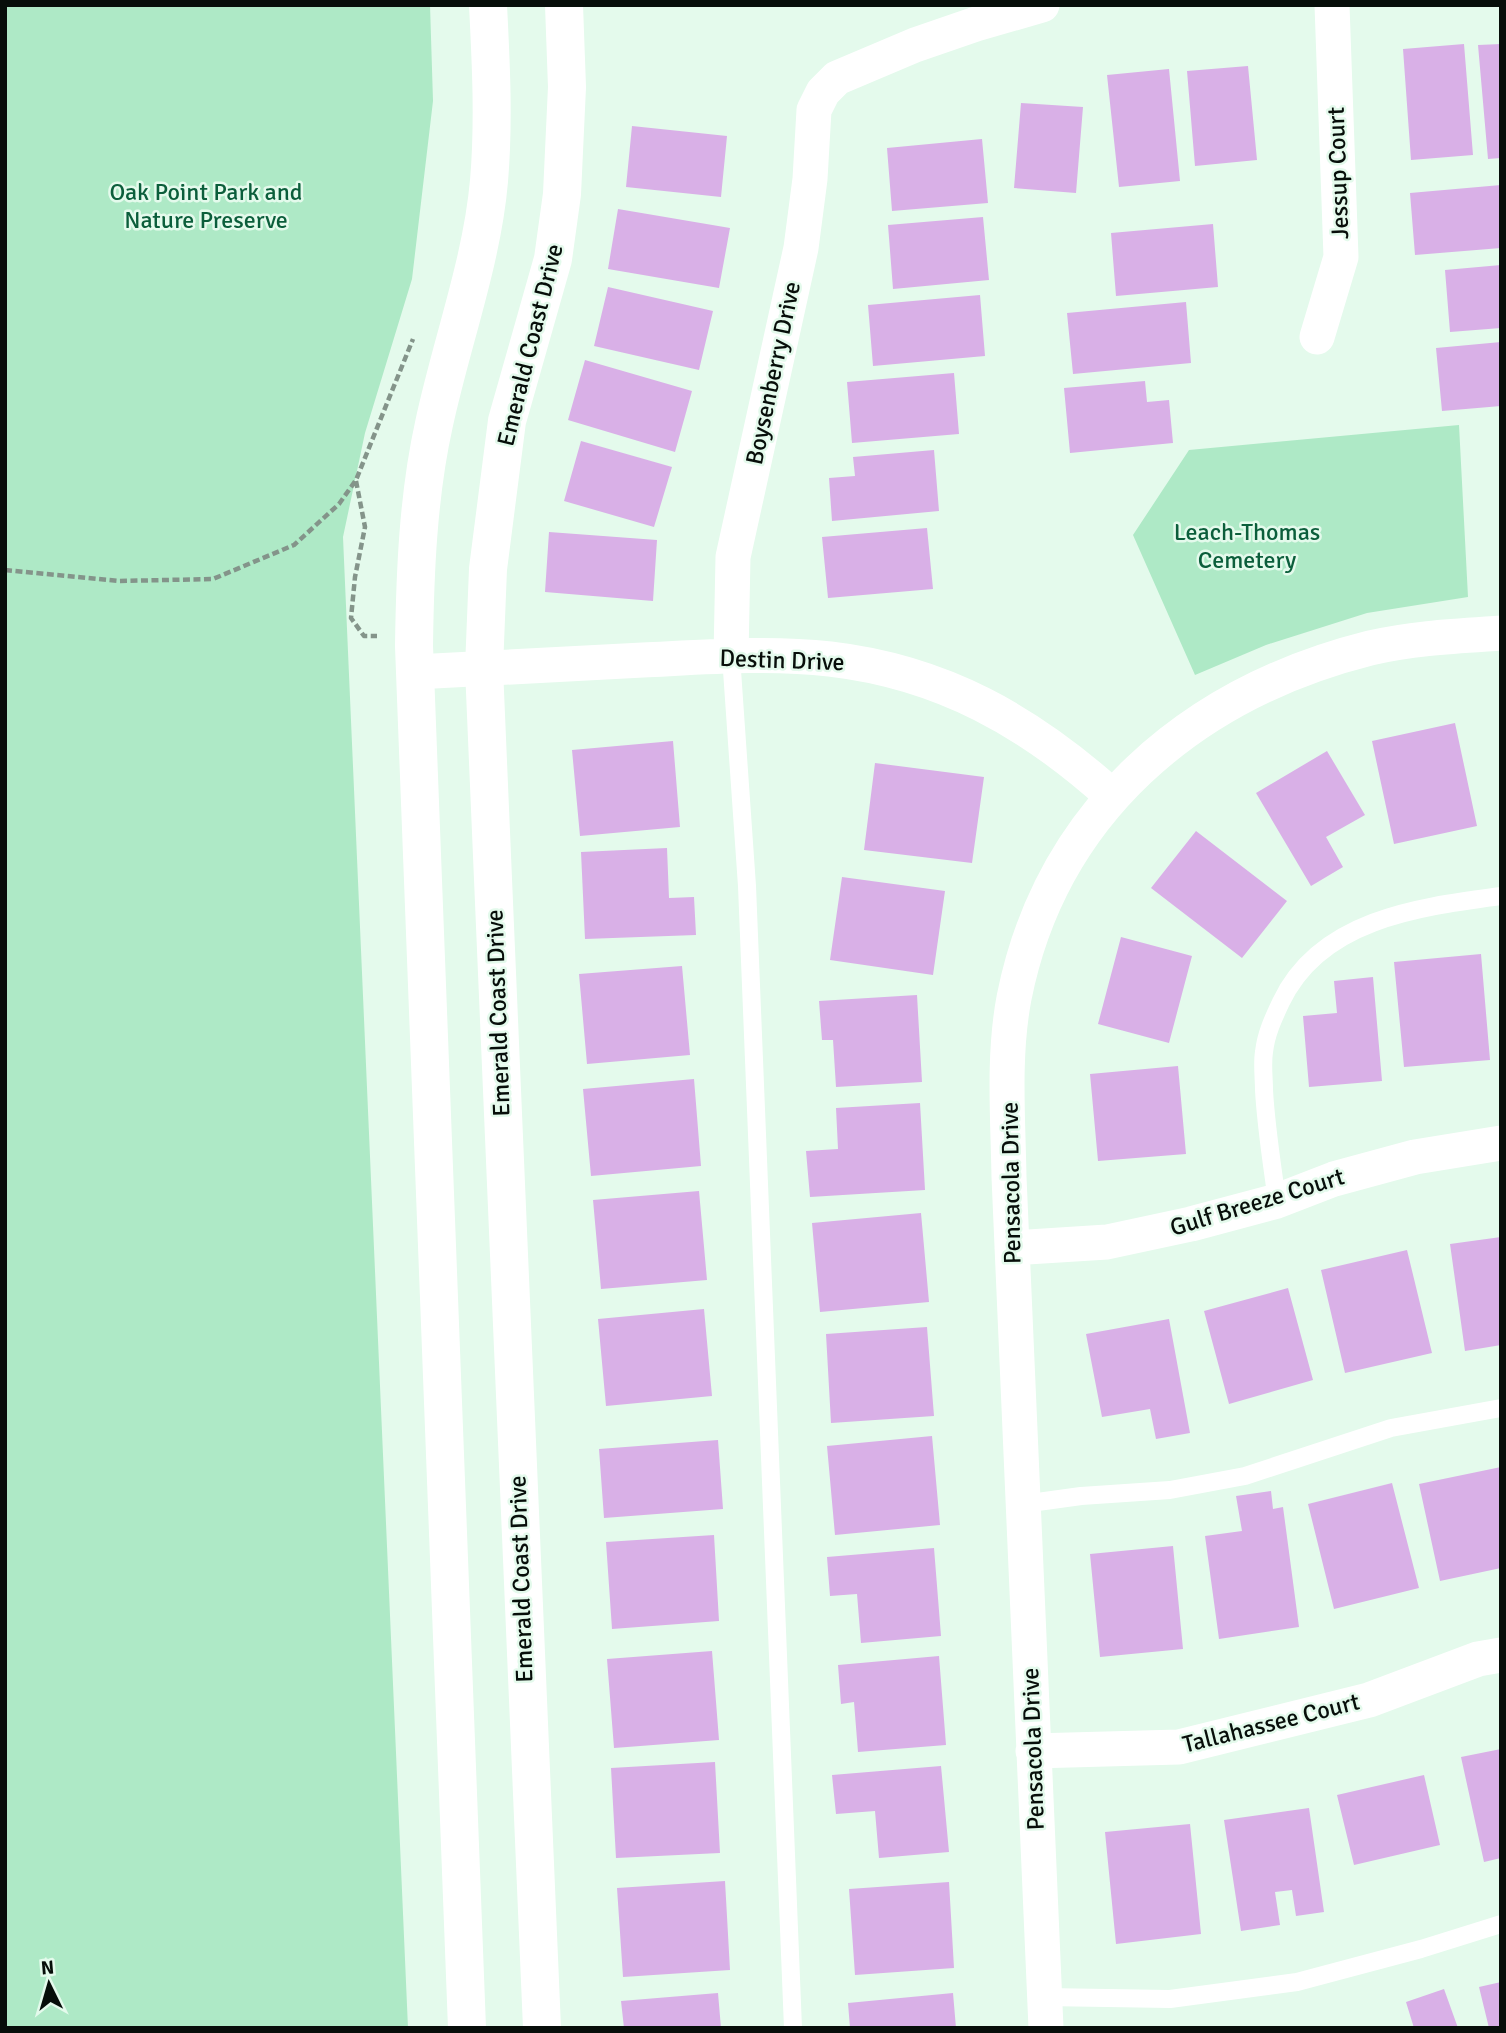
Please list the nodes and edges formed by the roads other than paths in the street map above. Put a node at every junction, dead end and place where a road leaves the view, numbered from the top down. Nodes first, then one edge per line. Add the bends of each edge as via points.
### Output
1 (488, 5) edge
2 (564, 5) edge
3 (1042, 5) edge
4 (1332, 5) edge
5 (1317, 337) dead end
6 (1501, 633) edge
7 (731, 656) junction
8 (484, 668) junction
9 (415, 672) junction
10 (1112, 796) junction
11 (1501, 896) edge
12 (1501, 1143) edge
13 (1277, 1201) junction
14 (1012, 1248) junction
15 (1501, 1408) edge
16 (1023, 1504) junction
17 (1501, 1655) edge
18 (1033, 1751) junction
19 (1501, 1924) edge
20 (1045, 2012) edge
21 (467, 2028) edge
22 (542, 2028) edge
23 (793, 2028) edge

1 - 9 street via 489,182 433,426 422,495
2 - 8 street, Emerald Coast Drive via 567,87 562,194 553,259 507,421 488,569
3 - 7 street, Boysenberry Drive via 915,45 837,78 822,92 814,110 800,248 733,557
4 - 5 street, Jessup Court via 1341,257
6 - 10 street, Pensacola Drive via 1372,648 1287,675 1210,716 1164,749
7 - 8 street, Destin Drive
7 - 10 street, Destin Drive via 829,659 905,674 942,687 1016,721
7 - 23 lane via 747,886
8 - 9 street, Destin Drive
8 - 22 street, Emerald Coast Drive
9 - 21 street
10 - 14 street, Pensacola Drive via 1070,852 1039,914 1014,999 1008,1042
11 - 13 lane via 1391,916 1344,934 1312,957 1286,990 1268,1029 1263,1055 1266,1125
12 - 13 street, Gulf Breeze Court via 1415,1157 1334,1179
13 - 14 street, Gulf Breeze Court via 1107,1242
14 - 16 street, Pensacola Drive
15 - 16 lane via 1391,1428 1245,1476 1170,1490
16 - 18 street, Pensacola Drive
17 - 18 street, Tallahassee Court via 1478,1659 1369,1700 1179,1747
18 - 20 street, Pensacola Drive
19 - 20 lane via 1297,1982

